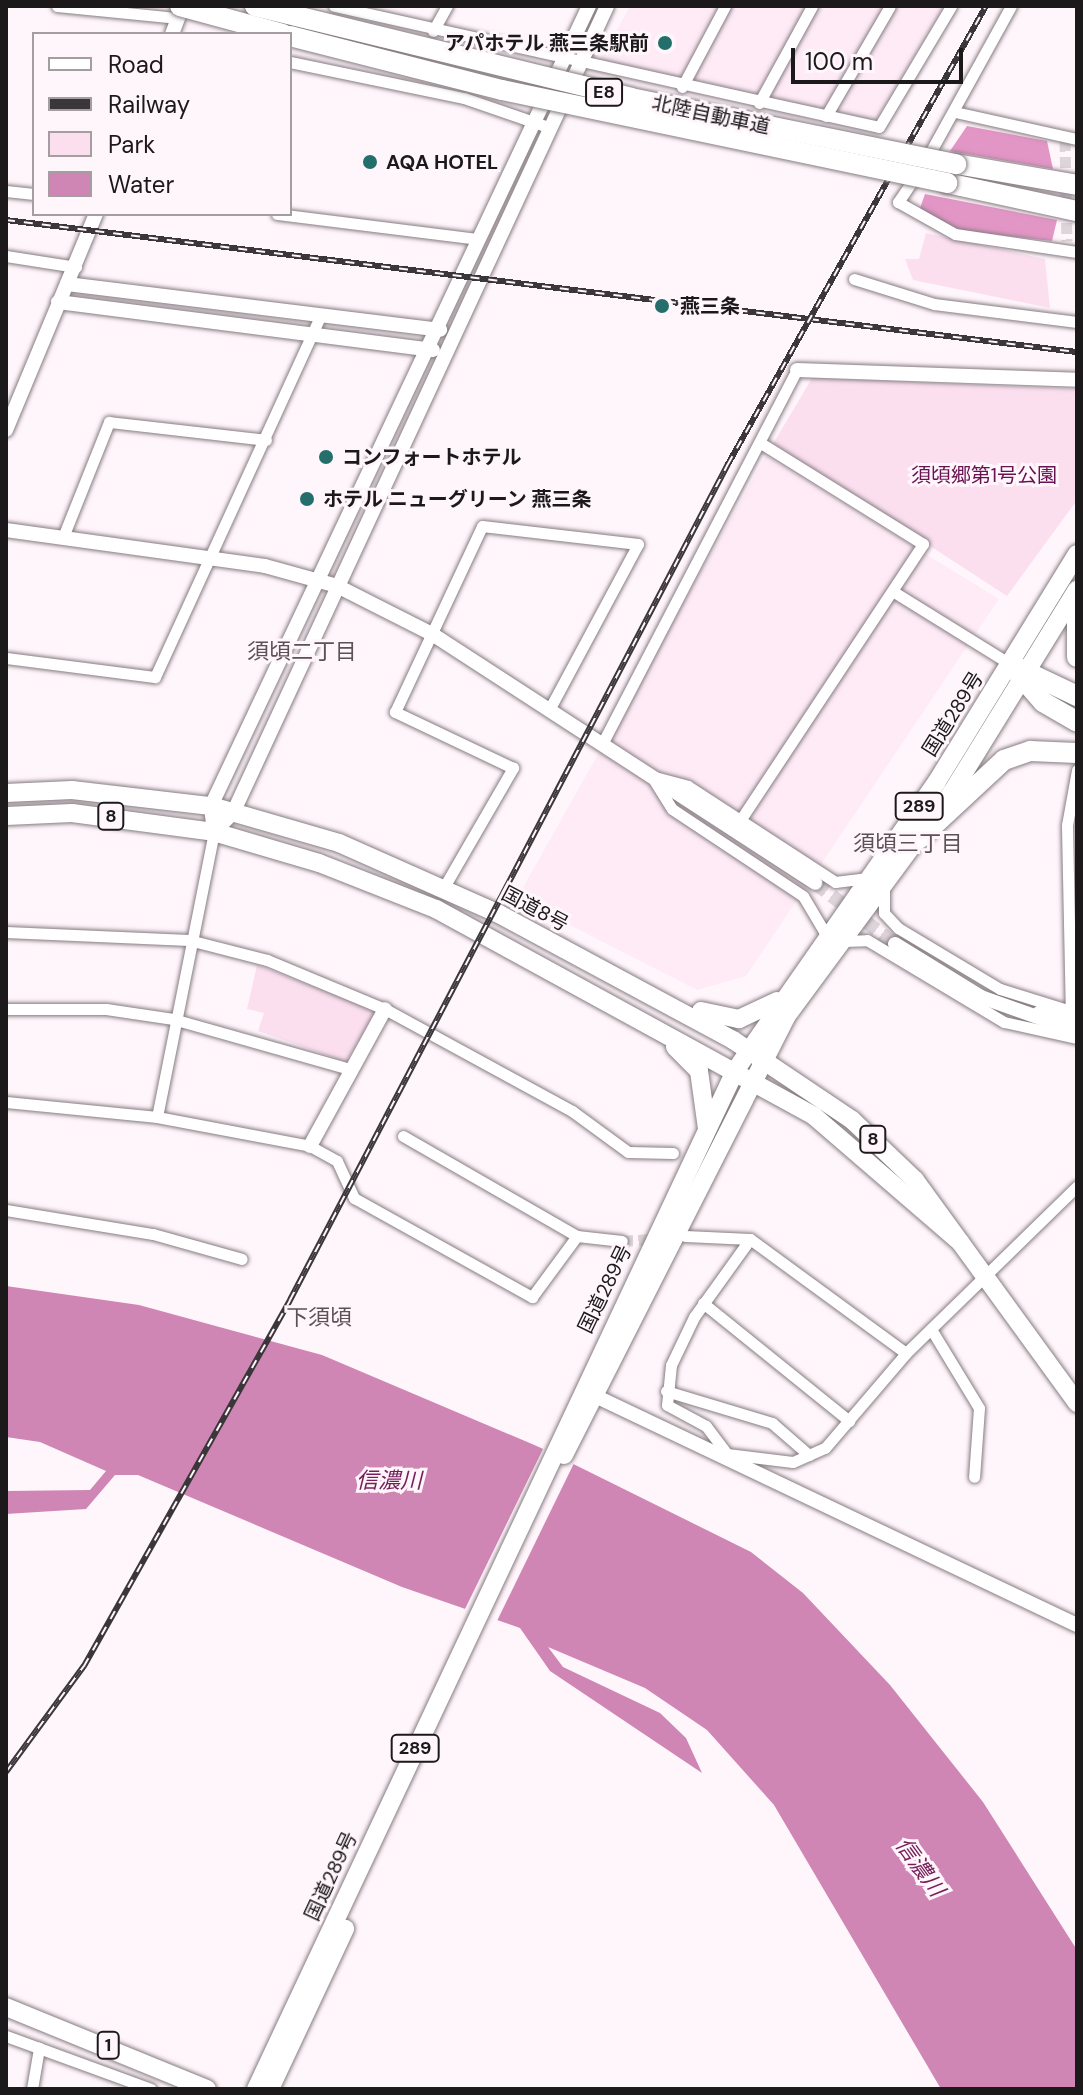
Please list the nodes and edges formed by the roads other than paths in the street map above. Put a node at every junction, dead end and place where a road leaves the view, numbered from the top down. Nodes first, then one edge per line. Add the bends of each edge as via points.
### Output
1 (57, 6) edge
2 (255, 6) edge
3 (334, 6) edge
4 (447, 6) edge
5 (589, 6) edge
6 (607, 6) edge
7 (725, 6) edge
8 (812, 6) edge
9 (890, 6) edge
10 (951, 6) edge
11 (1011, 6) edge
12 (180, 10) edge
13 (433, 31) junction
14 (173, 32) edge
15 (274, 32) edge
16 (292, 36) edge
17 (561, 57) junction
18 (292, 62) edge
19 (579, 65) junction
20 (682, 87) junction
21 (759, 103) junction
22 (955, 112) junction
23 (826, 116) junction
24 (533, 123) junction
25 (551, 128) junction
26 (1069, 139) edge
27 (1077, 185) edge
28 (6, 191) edge
29 (32, 194) edge
30 (1077, 208) edge
31 (95, 216) edge
32 (292, 216) edge
33 (477, 239) junction
34 (1070, 248) edge
35 (6, 256) edge
36 (76, 267) junction
37 (854, 279) dead end
38 (67, 284) junction
39 (58, 302) junction
40 (321, 314) junction
41 (1077, 322) edge
42 (433, 329) junction
43 (454, 332) junction
44 (314, 336) junction
45 (424, 349) junction
46 (445, 352) junction
47 (797, 370) joint
48 (1077, 380) edge
49 (6, 430) edge
50 (266, 440) junction
51 (761, 443) junction
52 (6, 530) edge
53 (63, 537) junction
54 (1077, 554) edge
55 (209, 557) junction
56 (316, 578) junction
57 (337, 586) junction
58 (1077, 590) edge
59 (894, 592) junction
60 (1077, 613) edge
61 (432, 634) junction
62 (1077, 657) edge
63 (6, 658) edge
64 (1019, 672) junction
65 (1077, 696) edge
66 (550, 708) junction
67 (1077, 722) edge
68 (602, 744) junction
69 (1077, 753) edge
70 (1077, 770) edge
71 (651, 776) junction
72 (6, 793) edge
73 (211, 806) junction
74 (233, 813) junction
75 (6, 816) edge
76 (741, 819) junction
77 (1072, 825) edge
78 (214, 832) junction
79 (919, 839) junction
80 (876, 881) junction
81 (815, 883) tunnel mouth
82 (444, 887) junction
83 (1073, 916) edge
84 (6, 932) edge
85 (830, 938) junction
86 (189, 940) junction
87 (895, 944) tunnel mouth
88 (639, 990) junction
89 (777, 1001) junction
90 (6, 1009) edge
91 (385, 1009) junction
92 (173, 1019) junction
93 (1074, 1019) edge
94 (670, 1034) junction
95 (1077, 1038) edge
96 (756, 1054) junction
97 (350, 1069) junction
98 (744, 1076) junction
99 (6, 1102) edge
100 (157, 1117) junction
101 (707, 1129) junction
102 (403, 1136) dead end
103 (310, 1146) junction
104 (673, 1153) dead end
105 (1077, 1186) edge
106 (6, 1210) edge
107 (577, 1236) junction
108 (685, 1236) dead end
109 (750, 1239) junction
110 (622, 1241) tunnel mouth
111 (960, 1242) junction
112 (242, 1259) dead end
113 (987, 1273) junction
114 (703, 1303) junction
115 (931, 1329) junction
116 (906, 1353) junction
117 (666, 1391) junction
118 (593, 1395) junction
119 (1077, 1403) edge
120 (579, 1410) junction
121 (849, 1421) junction
122 (727, 1454) junction
123 (809, 1455) junction
124 (974, 1477) dead end
125 (1077, 1625) edge
126 (6, 2007) edge
127 (6, 2036) edge
128 (39, 2048) junction
129 (32, 2089) edge
130 (151, 2089) edge
131 (207, 2089) edge
132 (256, 2089) edge
133 (270, 2089) edge

1 - 12 street
2 - 27 highway, 北陸自動車道 / E8, bridge via 585,87
3 - 13 street
4 - 13 street
5 - 17 street
6 - 19 street
7 - 20 street
8 - 21 street
9 - 23 street
10 - 23 street via 879,127
11 - 22 street
12 - 14 street
12 - 15 highway, bridge
13 - 17 street
16 - 30 highway, 北陸自動車道 / E8, bridge via 564,104
17 - 19 street
17 - 24 street
18 - 24 street via 464,98
19 - 20 street
19 - 25 street
20 - 21 street
21 - 23 street
22 - 26 street
22 - 34 street via 898,202 955,234
24 - 25 street
24 - 33 street
25 - 43 street
28 - 29 street
31 - 36 street
32 - 33 street
33 - 42 street
35 - 36 street
36 - 38 street
37 - 41 street via 934,304
38 - 39 street
38 - 40 street
39 - 44 street
39 - 49 street
40 - 42 street
40 - 44 street
42 - 43 street
42 - 45 street
43 - 46 street
44 - 45 street
44 - 50 street
45 - 46 street
45 - 56 street
46 - 57 street
47 - 48 street
47 - 51 street
50 - 53 street via 109,422
50 - 55 street
51 - 59 street via 923,544
51 - 68 street
52 - 53 street
53 - 55 street
54 - 64 main road, 国道289号 / 289
55 - 56 street
55 - 63 street via 155,677
56 - 57 street
56 - 73 street
57 - 61 street
57 - 74 street
58 - 64 main road, 国道289号 / 289
59 - 64 street
59 - 76 street
60 - 62 highway
61 - 66 street
61 - 66 street via 482,526 630,538 638,555
61 - 82 street via 395,712 513,768
64 - 65 highway
64 - 67 highway
64 - 79 main road, 国道289号 / 289
64 - 80 main road, 国道289号 / 289
66 - 68 street
68 - 71 street
69 - 79 highway via 1030,751 1004,760
70 - 77 street
71 - 76 street via 667,776
71 - 81 street
71 - 85 street via 672,809 803,896
72 - 73 main road, 国道8号 / 8 via 72,790
73 - 74 main road, 国道8号 / 8
73 - 78 street
74 - 78 street
74 - 82 main road, 国道8号 / 8 via 339,843
75 - 78 main road, 国道8号 / 8 via 72,813
76 - 80 street via 835,882
77 - 83 street
78 - 86 street
78 - 94 main road, 国道8号 / 8 via 436,909
79 - 80 main road, 国道289号 / 289
80 - 85 main road, 国道289号 / 289
80 - 93 street via 884,913 898,928 1000,989
82 - 88 main road, 国道8号 / 8
83 - 93 street
84 - 86 street
85 - 89 main road, 国道289号 / 289
85 - 95 street via 860,937 978,1011
85 - 96 main road, 国道289号 / 289
86 - 91 street via 267,960
86 - 92 street
87 - 93 street via 981,997
88 - 89 main road via 668,993 727,1020
88 - 96 main road, 国道8号 / 8
89 - 96 main road, 国道289号 / 289
90 - 92 street via 106,1009
91 - 97 street
91 - 104 street via 572,1111 628,1152
92 - 97 street
92 - 100 street
94 - 98 main road, 国道8号 / 8
94 - 101 main road via 699,1071
96 - 98 main road, 国道289号 / 289
96 - 111 main road, 国道8号 / 8 via 867,1133 953,1224
97 - 103 street
98 - 101 main road, 国道289号 / 289
98 - 111 main road, 国道8号 / 8 via 828,1127
98 - 118 main road, 国道289号 / 289
99 - 100 street
100 - 103 street
101 - 120 main road, 国道289号 / 289
102 - 107 street
103 - 107 street via 337,1161 354,1198 532,1297
105 - 113 street
106 - 112 street via 153,1234
107 - 110 street
108 - 109 street
109 - 114 street
109 - 116 street
111 - 113 main road, 国道8号 / 8
113 - 115 street
113 - 119 main road, 国道8号 / 8
114 - 117 street
114 - 121 street
115 - 116 street
115 - 124 street via 979,1408
116 - 121 street
117 - 122 street via 667,1405 706,1426
117 - 123 street via 772,1423
118 - 120 main road, 国道289号 / 289
118 - 122 street
120 - 132 main road, 国道289号 / 289
120 - 133 main road, 国道289号 / 289
121 - 123 street
122 - 123 street via 793,1462
122 - 125 street
126 - 131 main road, 1
127 - 128 street
128 - 129 street
128 - 130 street

